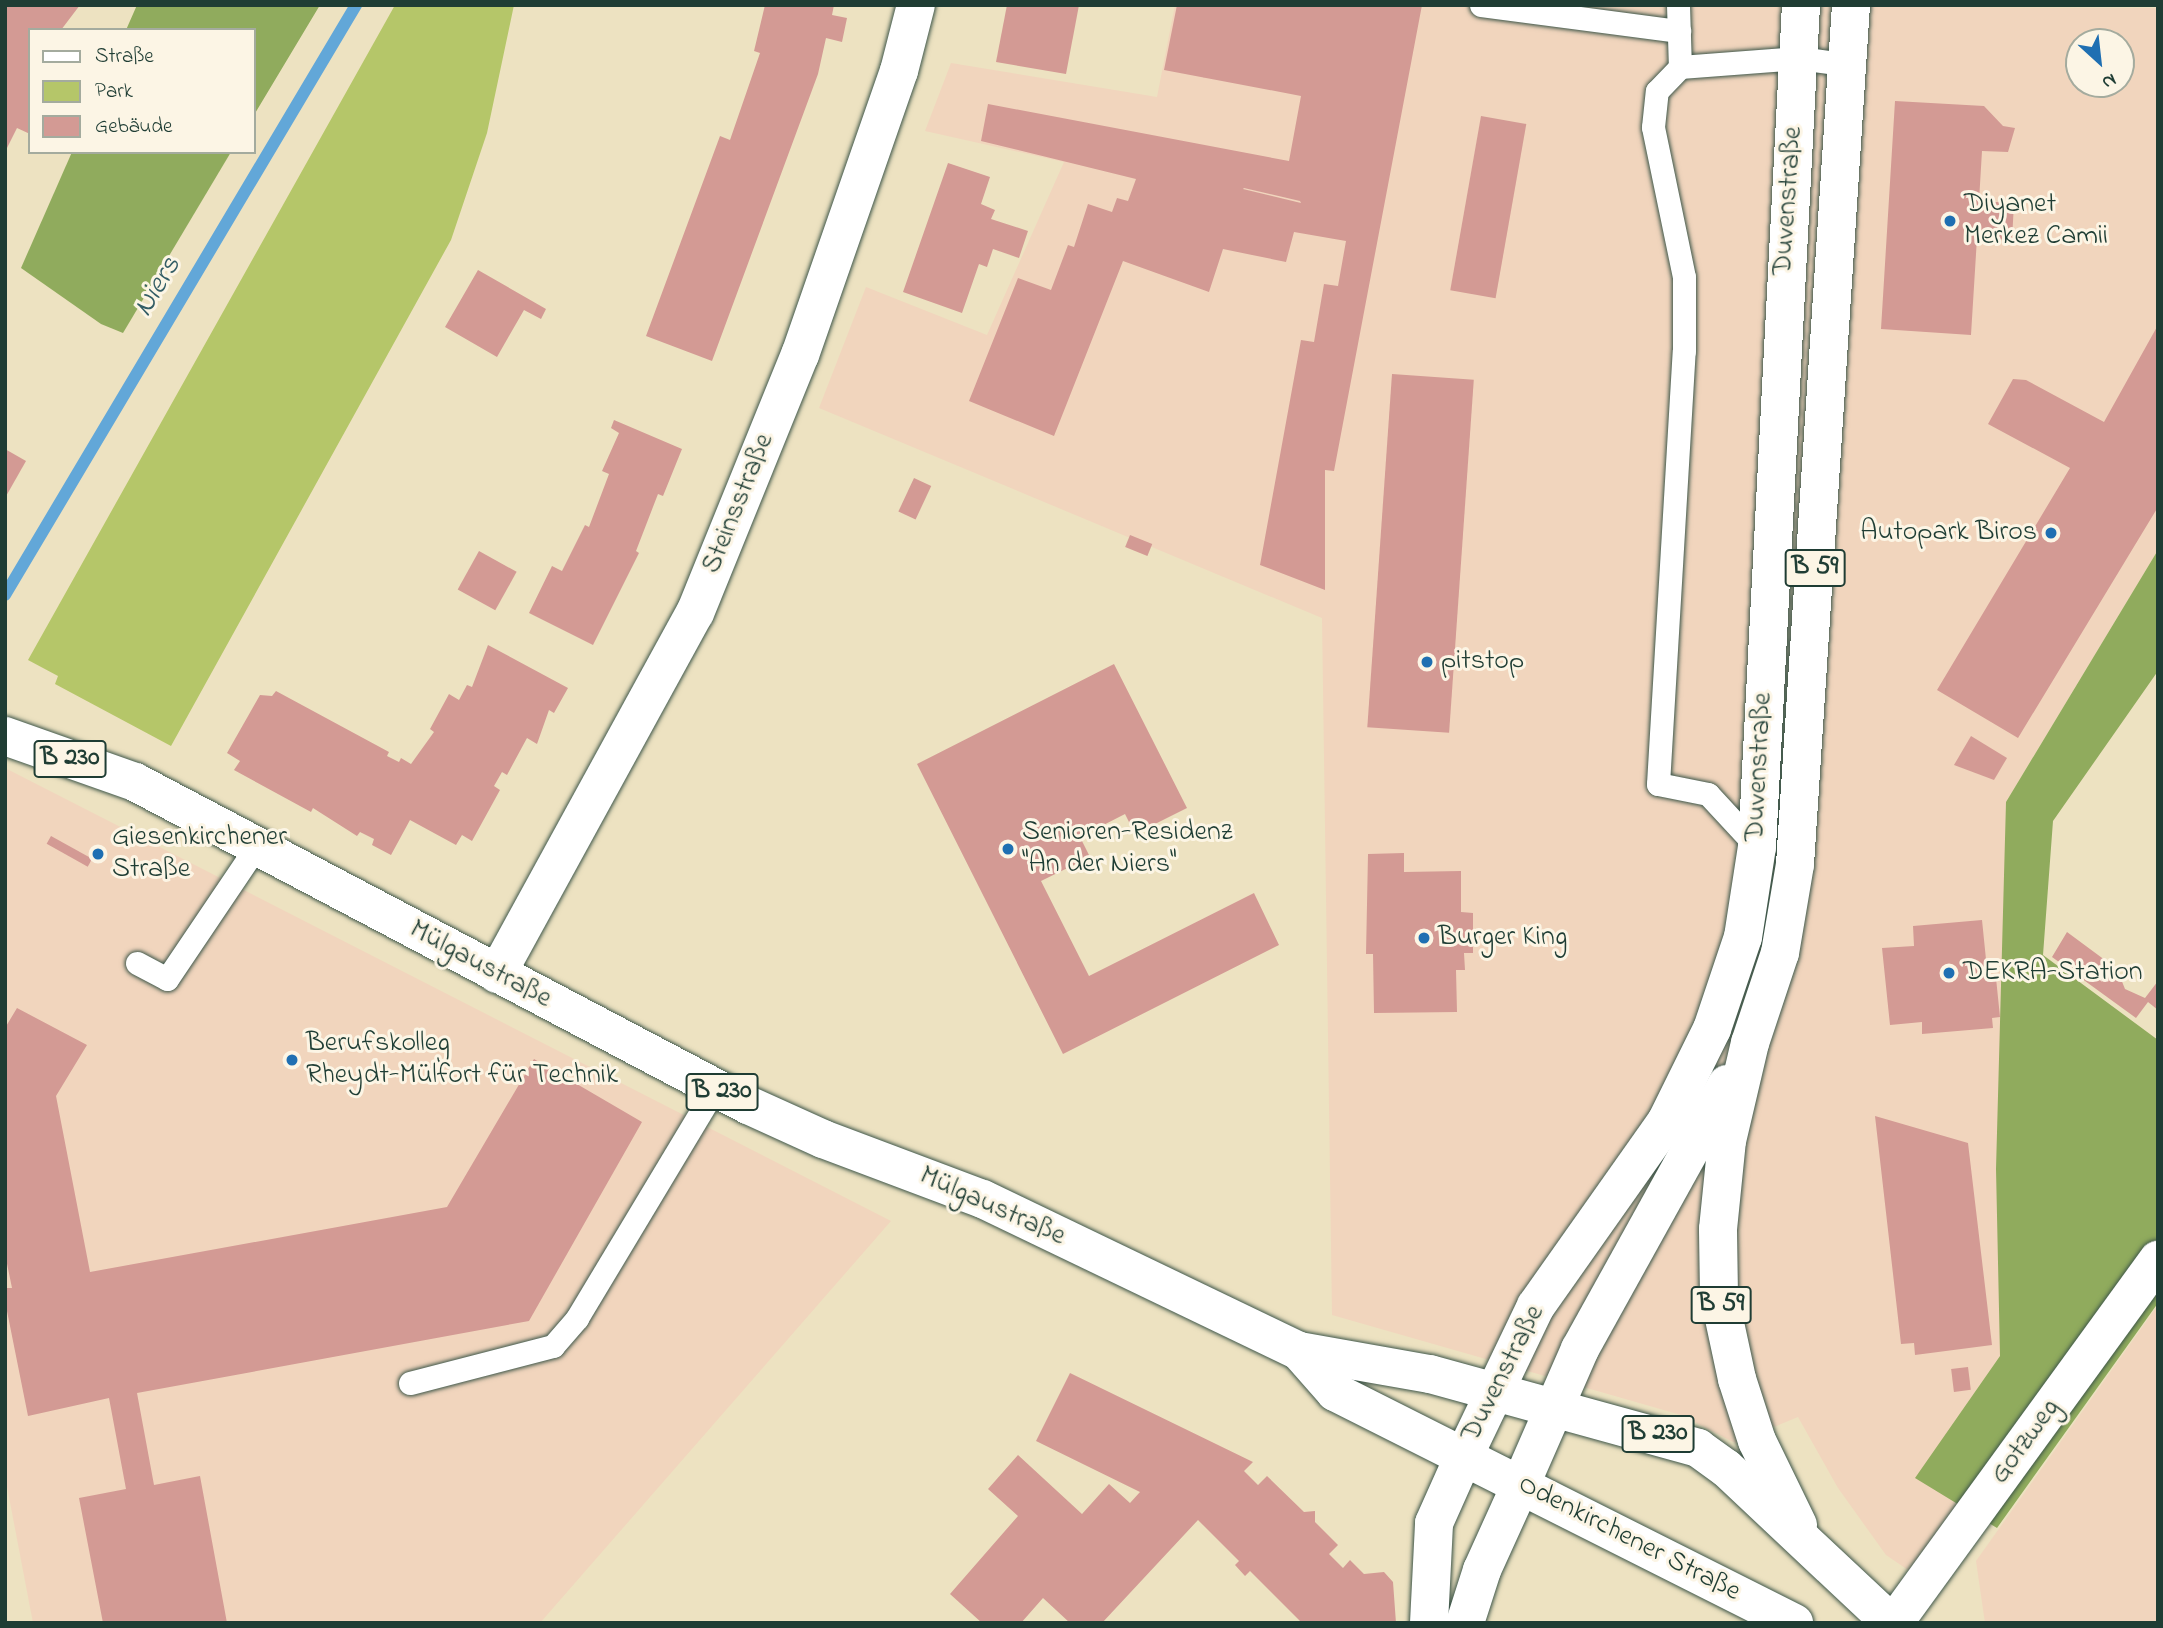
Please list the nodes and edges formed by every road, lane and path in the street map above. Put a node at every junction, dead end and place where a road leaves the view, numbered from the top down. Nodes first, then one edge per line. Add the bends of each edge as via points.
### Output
1 (916, 5) edge
2 (1481, 5) edge
3 (1678, 5) edge
4 (1801, 5) edge
5 (1851, 5) edge
6 (1679, 31) junction
7 (1799, 58) junction
8 (1850, 65) junction
9 (1680, 66) junction
10 (5, 736) edge
11 (256, 847) junction
12 (1757, 847) junction
13 (137, 962) dead end
14 (496, 974) junction
15 (1750, 1043) junction
16 (715, 1088) junction
17 (2158, 1261) edge
18 (1299, 1351) junction
19 (410, 1383) dead end
20 (1493, 1392) junction
21 (1554, 1409) junction
22 (1464, 1456) junction
23 (1521, 1484) junction
24 (1812, 1552) junction
25 (1430, 1623) edge
26 (1465, 1623) edge
27 (1794, 1623) edge
28 (1892, 1623) edge

1 - 14 main road, Steinsstraße via 899,71 800,355 695,613
2 - 6 lane
3 - 6 lane
4 - 7 main road, Duvenstraße / B 59
5 - 8 main road, Duvenstraße / B 59
6 - 9 lane
7 - 8 lane
7 - 9 lane
7 - 12 main road, Duvenstraße / B 59 via 1779,358
8 - 15 main road, Duvenstraße / B 59 via 1795,864 1780,953
9 - 12 lane via 1657,91 1653,127 1684,277 1684,351 1658,784 1708,794
10 - 11 main road, Mülgaustraße / B 230 via 135,782
11 - 13 lane via 167,979
11 - 14 main road, Mülgaustraße / B 230
12 - 20 main road, Duvenstraße / B 59 via 1743,937 1712,1029 1666,1122 1536,1306
14 - 16 main road, Mülgaustraße / B 230
15 - 21 main road, B 59 via 1580,1349
15 - 24 main road, B 59 via 1727,1141 1718,1228 1719,1295 1737,1379 1757,1441
16 - 18 main road, Mülgaustraße / B 230 via 823,1139 983,1199
16 - 19 lane via 577,1318 554,1346
17 - 28 main road, Gotzweg
18 - 20 main road, Mülgaustraße / B 230 via 1430,1374
18 - 22 main road, Mülgaustraße via 1335,1392
20 - 21 main road, Mülgaustraße / B 230
20 - 22 main road, Duvenstraße / B 59
21 - 23 main road, B 59
21 - 24 main road, B 230 via 1669,1436 1698,1448 1726,1468
22 - 23 main road, Odenkirchener Straße
22 - 25 main road, Duvenstraße via 1434,1523
23 - 26 main road via 1482,1570
23 - 27 main road, Odenkirchener Straße
24 - 28 main road, B 59

